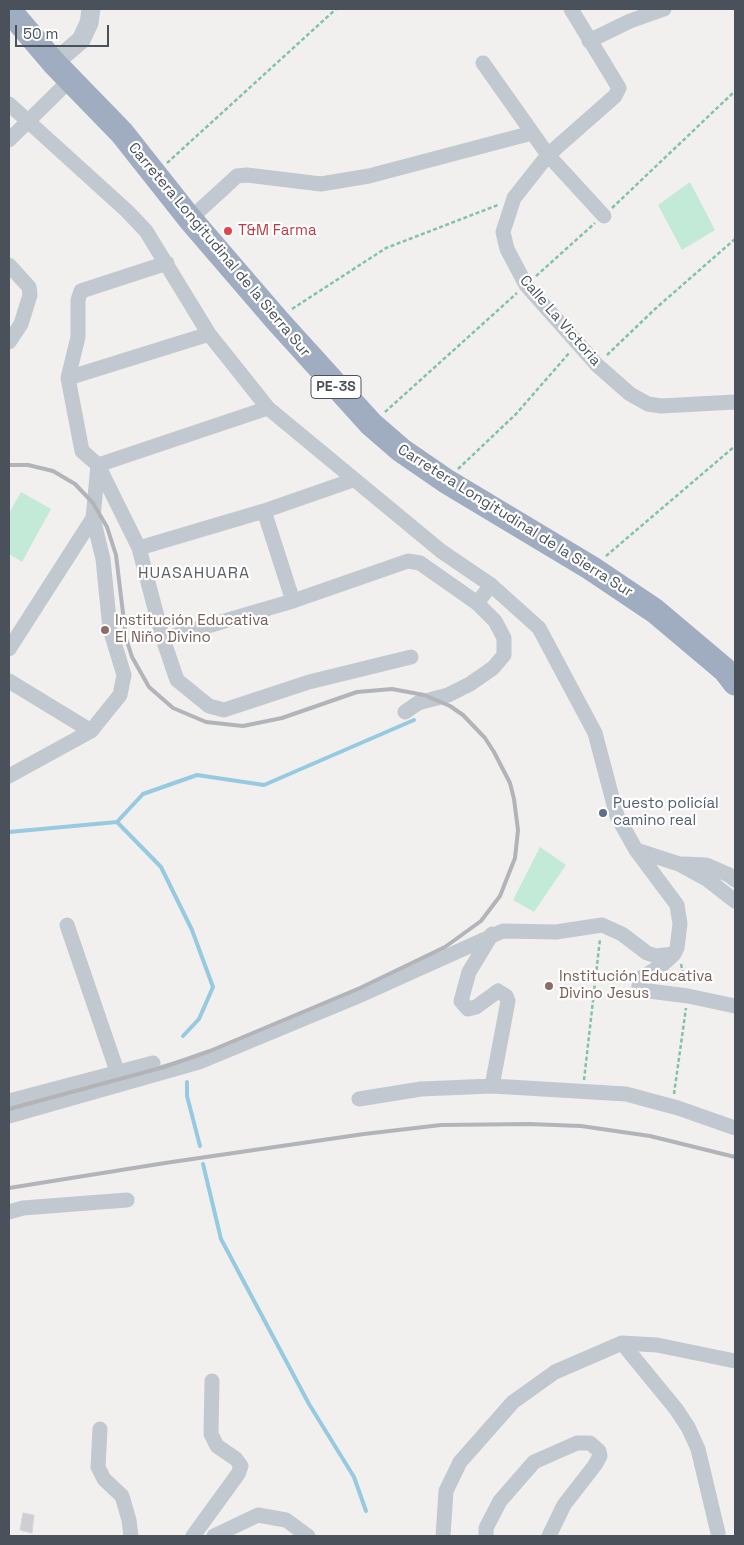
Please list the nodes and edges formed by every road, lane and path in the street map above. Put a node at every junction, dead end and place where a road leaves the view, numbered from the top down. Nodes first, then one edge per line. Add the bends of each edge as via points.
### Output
1 (91, 9) edge
2 (336, 9) edge
3 (571, 9) edge
4 (664, 9) edge
5 (9, 10) edge
6 (589, 41) junction
7 (483, 63) dead end
8 (63, 71) junction
9 (735, 91) edge
10 (9, 104) edge
11 (28, 120) junction
12 (532, 133) junction
13 (9, 140) edge
14 (548, 155) junction
15 (155, 174) junction
16 (514, 198) junction
17 (604, 216) junction
18 (190, 219) junction
19 (735, 239) edge
20 (167, 264) junction
21 (9, 265) edge
22 (526, 285) junction
23 (276, 319) junction
24 (209, 334) junction
25 (9, 342) edge
26 (578, 343) junction
27 (597, 365) junction
28 (68, 378) junction
29 (735, 402) edge
30 (268, 408) junction
31 (371, 424) junction
32 (735, 446) edge
33 (98, 465) junction
34 (353, 480) junction
35 (446, 481) junction
36 (264, 511) junction
37 (93, 518) junction
38 (139, 548) junction
39 (591, 568) junction
40 (491, 585) junction
41 (293, 601) junction
42 (478, 603) junction
43 (163, 640) junction
44 (9, 649) edge
45 (412, 657) dead end
46 (732, 673) edge
47 (9, 681) edge
48 (405, 712) dead end
49 (91, 731) junction
50 (9, 776) edge
51 (636, 850) junction
52 (679, 864) junction
53 (735, 880) edge
54 (735, 901) edge
55 (67, 925) dead end
56 (602, 925) junction
57 (492, 934) junction
58 (675, 951) junction
59 (688, 996) junction
60 (735, 1006) edge
61 (154, 1063) dead end
62 (122, 1070) junction
63 (137, 1081) junction
64 (492, 1086) junction
65 (583, 1091) junction
66 (359, 1099) dead end
67 (9, 1101) edge
68 (672, 1107) junction
69 (9, 1116) edge
70 (735, 1128) edge
71 (127, 1200) dead end
72 (9, 1212) edge
73 (622, 1343) junction
74 (735, 1360) edge
75 (212, 1381) dead end
76 (100, 1429) dead end
77 (718, 1533) dead end
78 (131, 1536) edge
79 (194, 1536) edge
80 (214, 1536) edge
81 (308, 1536) edge
82 (443, 1536) edge
83 (486, 1536) edge
84 (549, 1536) edge

1 - 8 street via 81,40
2 - 15 path
3 - 6 street, Calle La Victoria
4 - 6 street
5 - 8 highway, Carretera Longitudinal de la Sierra Sur / PE-3S
6 - 14 street, Calle La Victoria via 619,88 615,96
7 - 12 street
8 - 11 street
8 - 15 highway, Carretera Longitudinal de la Sierra Sur / PE-3S via 122,133
9 - 17 path
10 - 11 street
11 - 13 street
11 - 20 street via 127,211 146,231
12 - 14 street
12 - 18 street via 369,176 321,184 237,176
14 - 16 street, Calle La Victoria
14 - 17 street
15 - 18 highway, Carretera Longitudinal de la Sierra Sur / PE-3S
16 - 22 street, Calle La Victoria via 503,232 507,249
16 - 23 path via 386,248
17 - 22 path
18 - 23 highway, Carretera Longitudinal de la Sierra Sur / PE-3S
19 - 27 path
20 - 24 street
20 - 28 street via 81,291 78,337
21 - 25 street via 29,287 30,295 21,324
22 - 26 street, Calle La Victoria
22 - 31 path
23 - 31 highway, Carretera Longitudinal de la Sierra Sur / PE-3S
24 - 28 street
24 - 30 street
26 - 27 street, Calle La Victoria
26 - 35 path via 516,414
27 - 29 street, Calle La Victoria via 630,394 648,404
28 - 33 street via 82,451
30 - 33 street
30 - 34 street
31 - 35 highway, Carretera Longitudinal de la Sierra Sur / PE-3S via 401,450
32 - 39 path
33 - 37 street
33 - 38 street
34 - 36 street
34 - 40 street via 441,551
35 - 39 highway, Carretera Longitudinal de la Sierra Sur / PE-3S
36 - 38 street
36 - 41 street
37 - 44 street
37 - 49 street via 102,559 110,629 124,675 120,695
38 - 43 street
39 - 46 highway, Carretera Longitudinal de la Sierra Sur / PE-3S via 655,611
40 - 42 street
40 - 51 street via 539,628 595,733 617,816
41 - 42 street via 415,561
41 - 43 street
42 - 48 street via 495,621 504,638 504,655 493,668 470,684 448,695 418,703
43 - 45 street via 177,680 209,706 224,710 309,682
47 - 49 street
49 - 50 street
51 - 52 street
51 - 58 street via 677,905 680,924
52 - 53 street via 706,865
52 - 54 street via 708,880
55 - 62 street
56 - 57 street via 556,932 513,929
56 - 58 street via 622,934 651,956
56 - 65 path
57 - 63 street via 228,1050
57 - 64 street via 468,972 461,1001 468,1009 480,1005 498,991 508,1001
58 - 59 path
58 - 59 street via 661,966 641,978 639,986 644,991
59 - 60 street
59 - 68 path
61 - 62 street
62 - 63 street
62 - 67 street
63 - 69 street
64 - 65 street
64 - 66 street via 421,1089
65 - 68 street via 626,1094
68 - 70 street
71 - 72 street via 23,1208
73 - 74 street via 657,1345
73 - 77 street via 688,1427 698,1449
73 - 82 street via 555,1372 513,1402 460,1462 451,1477 446,1491
75 - 79 street via 211,1434 217,1446 241,1466
76 - 78 street via 98,1467 104,1479 122,1496 130,1520
80 - 81 street via 258,1515 286,1520
83 - 84 street via 486,1528 500,1501 534,1462 578,1443 590,1443 600,1456 564,1505

